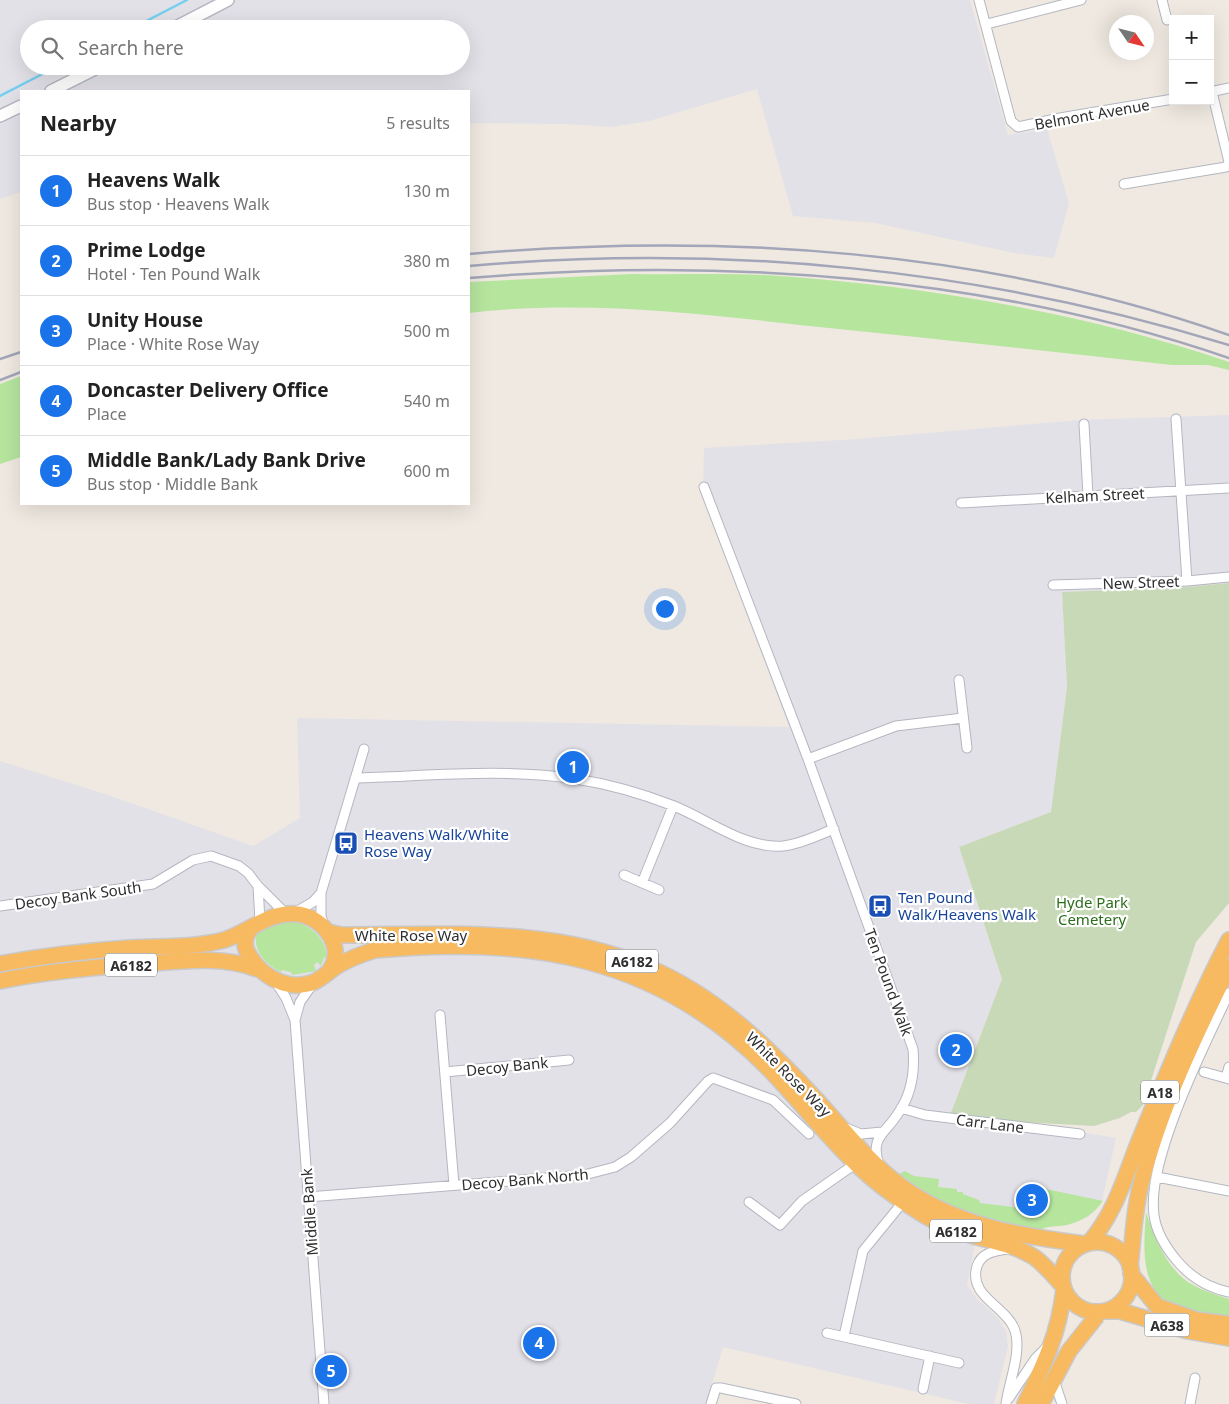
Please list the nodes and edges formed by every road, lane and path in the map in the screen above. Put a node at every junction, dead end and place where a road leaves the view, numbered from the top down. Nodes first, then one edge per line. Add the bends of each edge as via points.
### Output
1 (228, 0) edge
2 (979, 0) edge
3 (1081, 0) edge
4 (1162, 0) edge
5 (189, 20) edge
6 (1167, 20) dead end
7 (987, 24) junction
8 (83, 75) edge
9 (1229, 88) edge
10 (53, 90) edge
11 (1214, 91) edge
12 (1169, 100) edge
13 (1214, 104) edge
14 (20, 106) edge
15 (0, 116) edge
16 (1229, 164) edge
17 (1124, 184) dead end
18 (1176, 419) dead end
19 (1084, 424) dead end
20 (704, 487) dead end
21 (1229, 488) edge
22 (1182, 491) junction
23 (1088, 495) junction
24 (961, 503) dead end
25 (1229, 577) edge
26 (1187, 581) junction
27 (1053, 585) dead end
28 (959, 680) dead end
29 (963, 718) junction
30 (966, 748) dead end
31 (364, 749) dead end
32 (808, 758) junction
33 (355, 778) junction
34 (673, 806) junction
35 (834, 829) junction
36 (624, 876) dead end
37 (642, 883) junction
38 (258, 886) junction
39 (659, 890) dead end
40 (321, 893) junction
41 (0, 906) edge
42 (289, 914) junction
43 (256, 924) junction
44 (326, 930) junction
45 (1229, 940) edge
46 (0, 964) edge
47 (1229, 967) edge
48 (267, 975) junction
49 (322, 977) junction
50 (0, 981) edge
51 (1229, 993) edge
52 (1219, 1013) junction
53 (440, 1015) dead end
54 (1229, 1017) edge
55 (295, 1020) junction
56 (569, 1060) dead end
57 (1229, 1067) edge
58 (445, 1072) junction
59 (1204, 1072) dead end
60 (1228, 1078) edge
61 (901, 1108) junction
62 (838, 1124) junction
63 (882, 1132) junction
64 (809, 1134) dead end
65 (1080, 1134) dead end
66 (855, 1164) junction
67 (880, 1169) junction
68 (1157, 1177) junction
69 (454, 1185) junction
70 (1229, 1190) edge
71 (308, 1197) junction
72 (749, 1202) dead end
73 (903, 1202) junction
74 (1086, 1243) junction
75 (1015, 1249) junction
76 (1131, 1271) junction
77 (1063, 1287) junction
78 (1229, 1292) edge
79 (1103, 1311) junction
80 (1229, 1324) edge
81 (827, 1333) dead end
82 (844, 1336) junction
83 (1229, 1338) edge
84 (1053, 1342) junction
85 (1016, 1349) junction
86 (930, 1356) junction
87 (1033, 1360) junction
88 (959, 1363) dead end
89 (1195, 1378) dead end
90 (1054, 1379) junction
91 (923, 1389) dead end
92 (324, 1404) edge
93 (711, 1404) edge
94 (796, 1404) edge
95 (1006, 1404) edge
96 (1025, 1404) edge
97 (1041, 1404) edge
98 (1062, 1404) edge
99 (1190, 1404) edge

1 - 5 street
2 - 7 street
3 - 7 street
4 - 6 street
7 - 12 street, Belmont Avenue via 1013,124 1018,127
8 - 10 street
9 - 11 street
13 - 16 street
14 - 15 street
16 - 17 street
18 - 22 street
19 - 23 street
20 - 32 street, Ten Pound Walk
21 - 22 street, Kelham Street
22 - 23 street, Kelham Street
22 - 26 street
23 - 24 street, Kelham Street
25 - 26 street, New Street
26 - 27 street, New Street
28 - 29 street
29 - 30 street
29 - 32 street via 896,726
31 - 33 street
32 - 35 street, Ten Pound Walk
33 - 34 street via 537,775 601,784
33 - 40 street
34 - 35 street via 755,844 783,846
34 - 37 street
35 - 61 street, Ten Pound Walk via 913,1049 911,1086
36 - 37 street
37 - 39 street
38 - 41 street, Decoy Bank South via 238,866 211,856 193,860 154,884
38 - 42 street, Decoy Bank South
38 - 43 street
40 - 42 street via 313,902
40 - 44 street via 321,916
42 - 43 highway
42 - 44 highway, White Rose Way via 307,917
43 - 46 highway, A6182 via 206,944 116,949
43 - 48 highway via 245,940 246,951
44 - 49 highway, White Rose Way via 335,952 335,961
44 - 62 highway, White Rose Way / A6182 via 342,935 491,935 551,940 646,966 696,992 727,1014 786,1066
45 - 74 highway, A18 via 1191,1018 1118,1199 1101,1229
47 - 76 highway, A18 via 1153,1142 1135,1214
48 - 49 highway, White Rose Way via 293,985
48 - 50 highway, White Rose Way / A6182 via 235,962 194,960 83,968
48 - 55 street, Middle Bank via 286,998
49 - 55 street, Middle Bank via 305,992
49 - 66 highway, White Rose Way / A6182 via 358,955 375,950 495,947 553,953 630,974 671,992 742,1043
51 - 52 street
52 - 54 street
52 - 68 street via 1165,1143
53 - 58 street, Decoy Bank
55 - 71 street, Middle Bank
56 - 58 street, Decoy Bank
57 - 60 street
58 - 69 street, Decoy Bank
59 - 60 street
61 - 63 street, Ten Pound Walk
61 - 65 street, Carr Lane via 925,1115
62 - 63 street via 861,1134
62 - 67 highway, White Rose Way / A6182
63 - 67 street, Ten Pound Walk via 875,1149
64 - 69 street, Decoy Bank North via 773,1100 713,1078 648,1144 615,1166 584,1175
66 - 72 street via 802,1201 780,1225
66 - 73 highway, White Rose Way / A6182
67 - 74 highway, White Rose Way / A6182 via 949,1214 992,1228
68 - 70 street
68 - 78 street via 1154,1215 1165,1245 1197,1280
69 - 71 street, Decoy Bank North
71 - 92 street, Middle Bank
73 - 75 highway, White Rose Way / A6182 via 956,1231
73 - 82 street via 863,1251
74 - 76 highway via 1102,1242 1114,1246 1124,1254
74 - 77 highway via 1069,1256 1063,1267
75 - 77 highway, White Rose Way / A6182 via 1046,1267
75 - 85 street via 992,1251 985,1255 979,1262 975,1277 982,1294 1000,1308 1014,1329
76 - 79 highway via 1128,1292 1118,1304
76 - 80 highway, A638 via 1157,1306 1198,1320
77 - 79 highway via 1076,1306 1090,1312
77 - 84 highway via 1063,1308
79 - 83 highway, A638 via 1120,1311 1188,1331
79 - 90 highway via 1079,1336
81 - 82 street
82 - 86 street
84 - 87 street
84 - 96 highway
85 - 87 street via 1021,1358
85 - 95 street
86 - 88 street
86 - 91 street
87 - 95 street
89 - 99 street
90 - 97 highway
90 - 98 street
93 - 94 street via 716,1388

